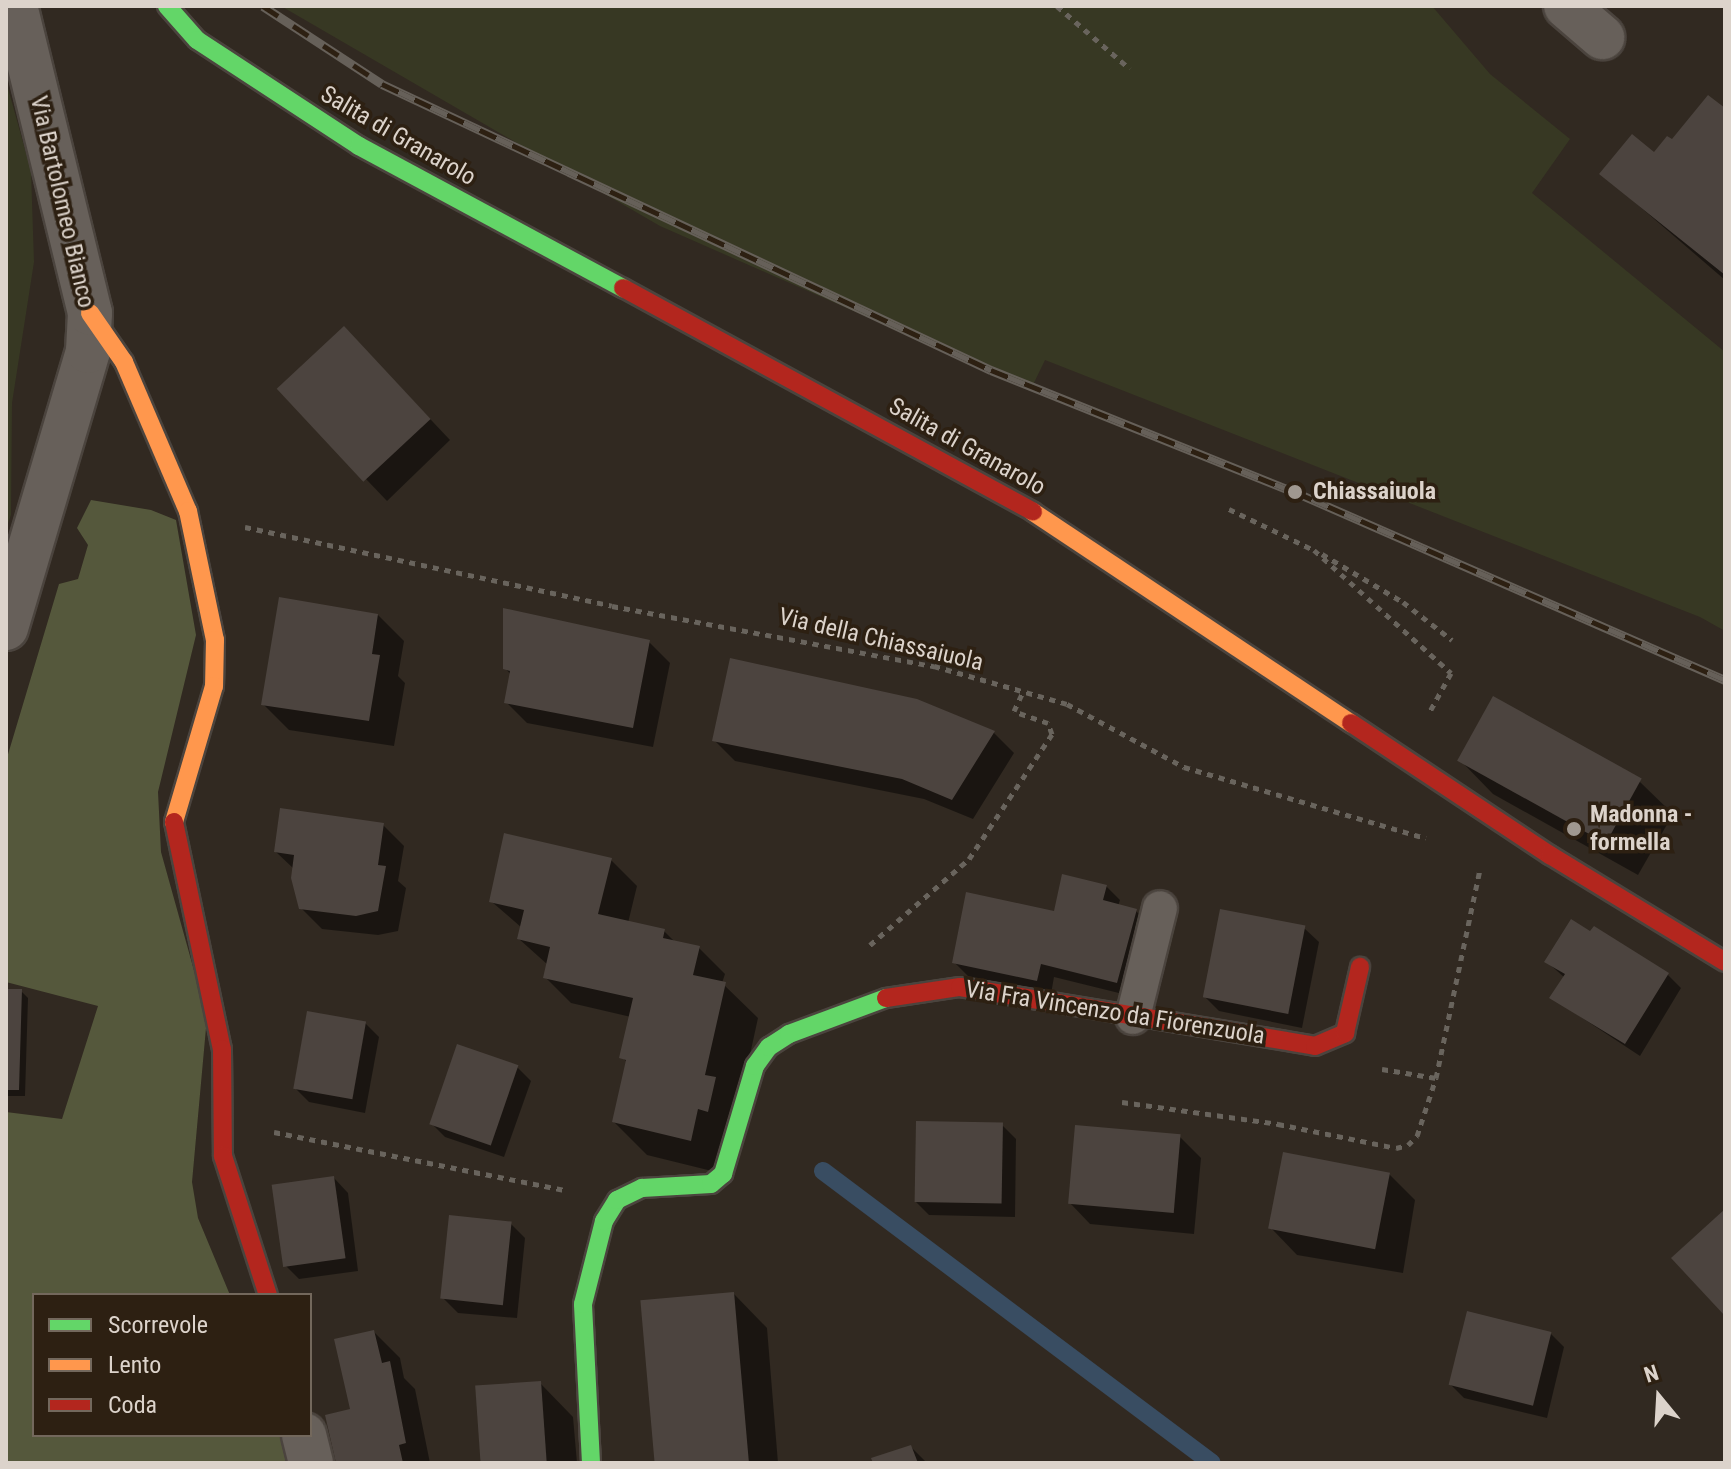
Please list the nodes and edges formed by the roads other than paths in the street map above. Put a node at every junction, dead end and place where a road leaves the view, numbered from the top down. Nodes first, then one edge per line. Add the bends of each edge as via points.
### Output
1 (15, 6) edge
2 (167, 6) edge
3 (1566, 6) edge
4 (1602, 37) dead end
5 (90, 313) junction
6 (6, 628) edge
7 (1160, 908) dead end
8 (1725, 962) edge
9 (1360, 967) dead end
10 (1133, 1017) junction
11 (267, 1293) edge
12 (304, 1437) edge
13 (311, 1463) edge
14 (591, 1463) edge

1 - 5 street, Via Bartolomeo Bianco
2 - 8 street, Salita di Granarolo via 197,40 359,146 1009,496 1550,855
3 - 4 street
5 - 6 street, Via Bartolomeo Bianco via 85,363
5 - 11 street via 124,362 188,511 215,640 214,686 173,819 222,1049 222,1122 230,1185
7 - 10 lane
9 - 10 street, Via Fra Vincenzo da Fiorenzuola via 1345,1033 1315,1046
10 - 14 street, Via Fra Vincenzo da Fiorenzuola via 936,987 830,1015 779,1040 755,1066 723,1174 711,1184 642,1188 617,1200 593,1251 583,1304
12 - 13 street

